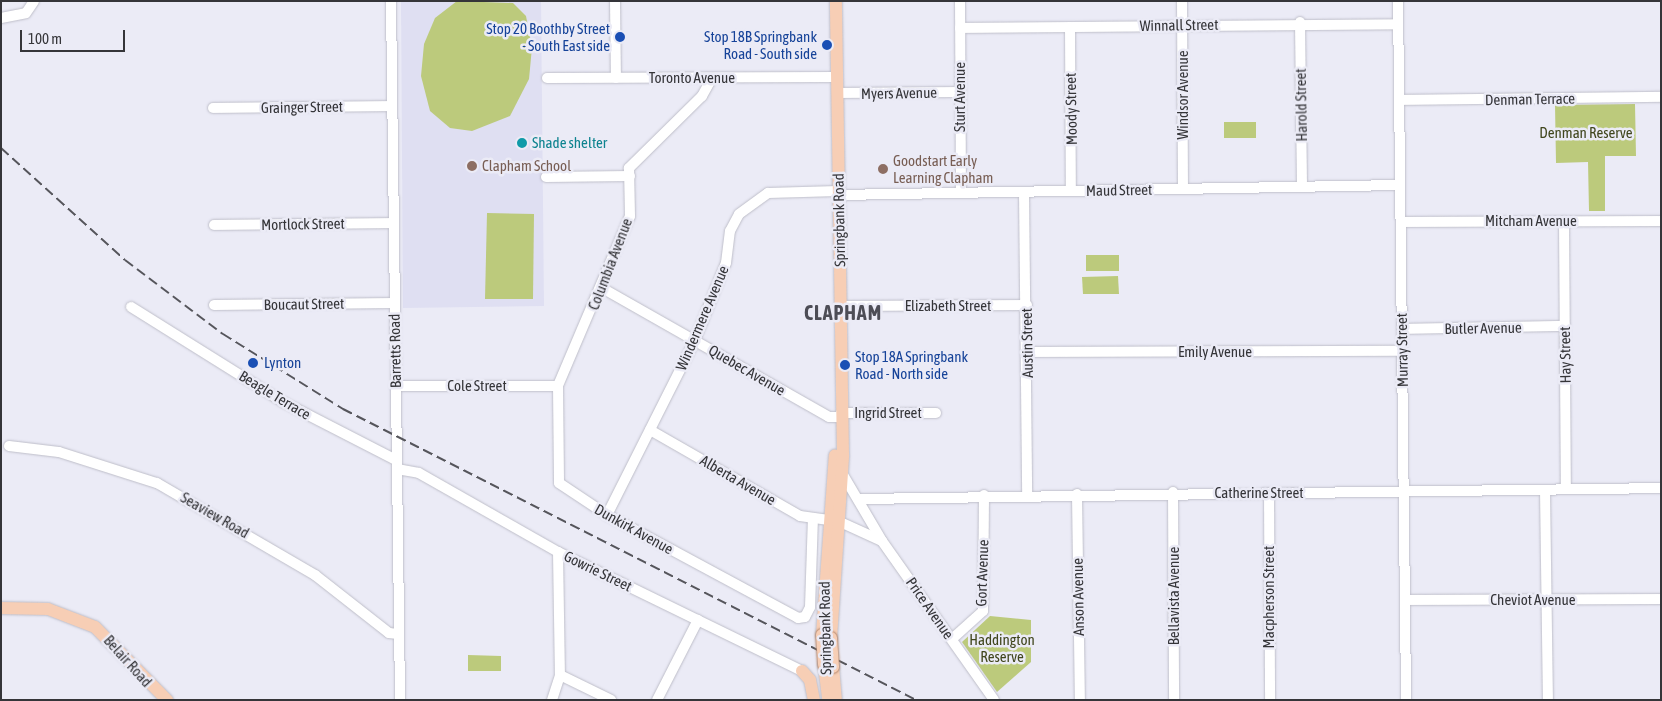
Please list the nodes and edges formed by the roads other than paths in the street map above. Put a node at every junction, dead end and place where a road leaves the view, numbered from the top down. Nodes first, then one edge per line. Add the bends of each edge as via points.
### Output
1 (34, 1) edge
2 (391, 1) edge
3 (615, 1) edge
4 (836, 1) edge
5 (960, 1) edge
6 (1182, 1) edge
7 (1398, 1) edge
8 (1, 18) edge
9 (1300, 22) junction
10 (1398, 24) junction
11 (1183, 25) junction
12 (1070, 27) junction
13 (960, 28) junction
14 (837, 77) junction
15 (547, 78) dead end
16 (616, 78) junction
17 (712, 78) junction
18 (960, 92) junction
19 (837, 93) junction
20 (1661, 97) edge
21 (1400, 100) junction
22 (391, 106) junction
23 (213, 108) dead end
24 (630, 176) junction
25 (546, 177) dead end
26 (1400, 185) junction
27 (1302, 187) junction
28 (1184, 189) junction
29 (1072, 191) junction
30 (1024, 192) junction
31 (838, 193) junction
32 (961, 193) junction
33 (1564, 221) junction
34 (1661, 221) edge
35 (1401, 222) junction
36 (393, 223) junction
37 (214, 225) dead end
38 (602, 288) junction
39 (394, 303) junction
40 (214, 305) dead end
41 (840, 306) junction
42 (1026, 306) junction
43 (131, 307) dead end
44 (1565, 326) junction
45 (1402, 329) junction
46 (695, 340) junction
47 (1402, 351) junction
48 (1028, 352) junction
49 (395, 386) junction
50 (558, 386) junction
51 (936, 413) dead end
52 (841, 415) junction
53 (650, 430) junction
54 (841, 439) junction
55 (9, 446) dead end
56 (397, 464) junction
57 (842, 473) junction
58 (1566, 488) junction
59 (1661, 488) edge
60 (1545, 490) junction
61 (1173, 492) junction
62 (1404, 492) junction
63 (1027, 493) junction
64 (1077, 494) junction
65 (1269, 494) junction
66 (984, 495) junction
67 (858, 499) junction
68 (607, 515) junction
69 (813, 518) junction
70 (833, 520) junction
71 (882, 541) junction
72 (558, 552) junction
73 (1661, 599) edge
74 (1405, 600) junction
75 (1547, 600) junction
76 (1, 608) edge
77 (798, 618) joint
78 (698, 620) junction
79 (398, 634) junction
80 (952, 639) junction
81 (828, 666) junction
82 (802, 671) joint
83 (560, 675) junction
84 (826, 685) junction
85 (814, 698) edge
86 (166, 700) edge
87 (400, 700) edge
88 (552, 700) edge
89 (611, 700) edge
90 (657, 700) edge
91 (828, 700) edge
92 (836, 700) edge
93 (994, 700) edge
94 (1080, 700) edge
95 (1174, 700) edge
96 (1270, 700) edge
97 (1406, 700) edge
98 (1548, 700) edge

1 - 8 street via 26,14
2 - 22 street, Barretts Road
3 - 16 street
4 - 14 main road, Springbank Road
5 - 13 street, Sturt Avenue
6 - 11 street, Windsor Avenue
7 - 10 street, Murray Street
9 - 10 street, Winnall Street
9 - 11 street, Winnall Street
9 - 27 street, Harold Street
10 - 21 street, Murray Street
11 - 12 street, Winnall Street
11 - 28 street, Windsor Avenue
12 - 13 street, Winnall Street
12 - 29 street, Moody Street
13 - 18 street, Sturt Avenue
14 - 17 street, Toronto Avenue
14 - 19 main road, Springbank Road
15 - 16 street, Toronto Avenue
16 - 17 street, Toronto Avenue
17 - 24 street, Columbia Avenue via 702,96 629,168
18 - 19 street, Myers Avenue
18 - 32 street, Sturt Avenue
19 - 31 main road, Springbank Road
20 - 21 street, Denman Terrace
21 - 26 street, Murray Street
22 - 23 street, Grainger Street
22 - 36 street, Barretts Road
24 - 25 street
24 - 38 street, Columbia Avenue via 630,216
26 - 27 street, Maud Street
26 - 35 street, Murray Street
27 - 28 street, Maud Street
28 - 29 street, Maud Street
29 - 30 street, Maud Street
30 - 32 street, Maud Street
30 - 42 street, Austin Street
31 - 32 street, Maud Street
31 - 41 main road, Springbank Road
31 - 46 street, Windermere Avenue via 768,193 739,214 730,232 726,263
33 - 34 street, Mitcham Avenue
33 - 35 street, Mitcham Avenue
33 - 44 street, Hay Street
35 - 45 street, Murray Street
36 - 37 street, Mortlock Street
36 - 39 street, Barretts Road
38 - 46 street, Quebec Avenue
38 - 50 street, Columbia Avenue
39 - 40 street, Boucaut Street
39 - 49 street, Barretts Road
41 - 42 street, Elizabeth Street
41 - 52 main road, Springbank Road
42 - 48 street, Austin Street
43 - 56 street, Beagle Terrace via 284,402
44 - 45 street, Butler Avenue
44 - 58 street, Hay Street
45 - 47 street, Murray Street
46 - 52 street, Quebec Avenue via 829,417
46 - 53 street, Windermere Avenue
47 - 48 street, Emily Avenue
47 - 62 street, Murray Street
48 - 63 street, Austin Street
49 - 50 street, Cole Street
49 - 56 street, Barretts Road
50 - 68 street, Dunkirk Avenue via 559,483
51 - 52 street, Ingrid Street
52 - 54 main road, Springbank Road
53 - 68 street, Windermere Avenue
53 - 69 street, Alberta Avenue via 800,516
54 - 57 main road, Springbank Road
54 - 70 main road, Springbank Road via 835,454
55 - 79 street, Seaview Road via 59,452 157,483 315,575 389,633
56 - 72 street, Gowrie Street via 419,473
56 - 79 street, Barretts Road
57 - 67 street, Price Avenue
57 - 70 main road, Springbank Road
58 - 59 street, Catherine Street
58 - 60 street, Catherine Street
60 - 62 street, Catherine Street
60 - 75 street
61 - 64 street, Catherine Street
61 - 65 street, Catherine Street
61 - 95 street, Bellavista Avenue
62 - 65 street, Catherine Street
62 - 74 street, Murray Street
63 - 64 street, Catherine Street
63 - 66 street, Catherine Street
64 - 94 street, Anson Avenue
65 - 96 street, Macpherson Street
66 - 67 street, Catherine Street
66 - 80 street, Gort Avenue via 983,611
67 - 71 street, Price Avenue
68 - 77 street, Dunkirk Avenue
69 - 70 street, Alberta Avenue
69 - 77 street, Springbank Road via 810,607 805,617
70 - 71 street
70 - 81 main road, Springbank Road, bridge via 826,636
71 - 80 street, Price Avenue
72 - 78 street, Gowrie Street
72 - 83 street
73 - 75 street, Cheviot Avenue
74 - 75 street, Cheviot Avenue
74 - 97 street, Murray Street
75 - 98 street
76 - 86 main road, Belair Road via 48,609 95,627
78 - 82 street, Gowrie Street
78 - 90 street
79 - 87 street, Barretts Road
80 - 93 street, Price Avenue
81 - 84 main road, Springbank Road
81 - 92 main road, Springbank Road
82 - 85 main road via 810,680
83 - 88 street
83 - 89 street
84 - 85 main road
84 - 91 main road, Springbank Road

